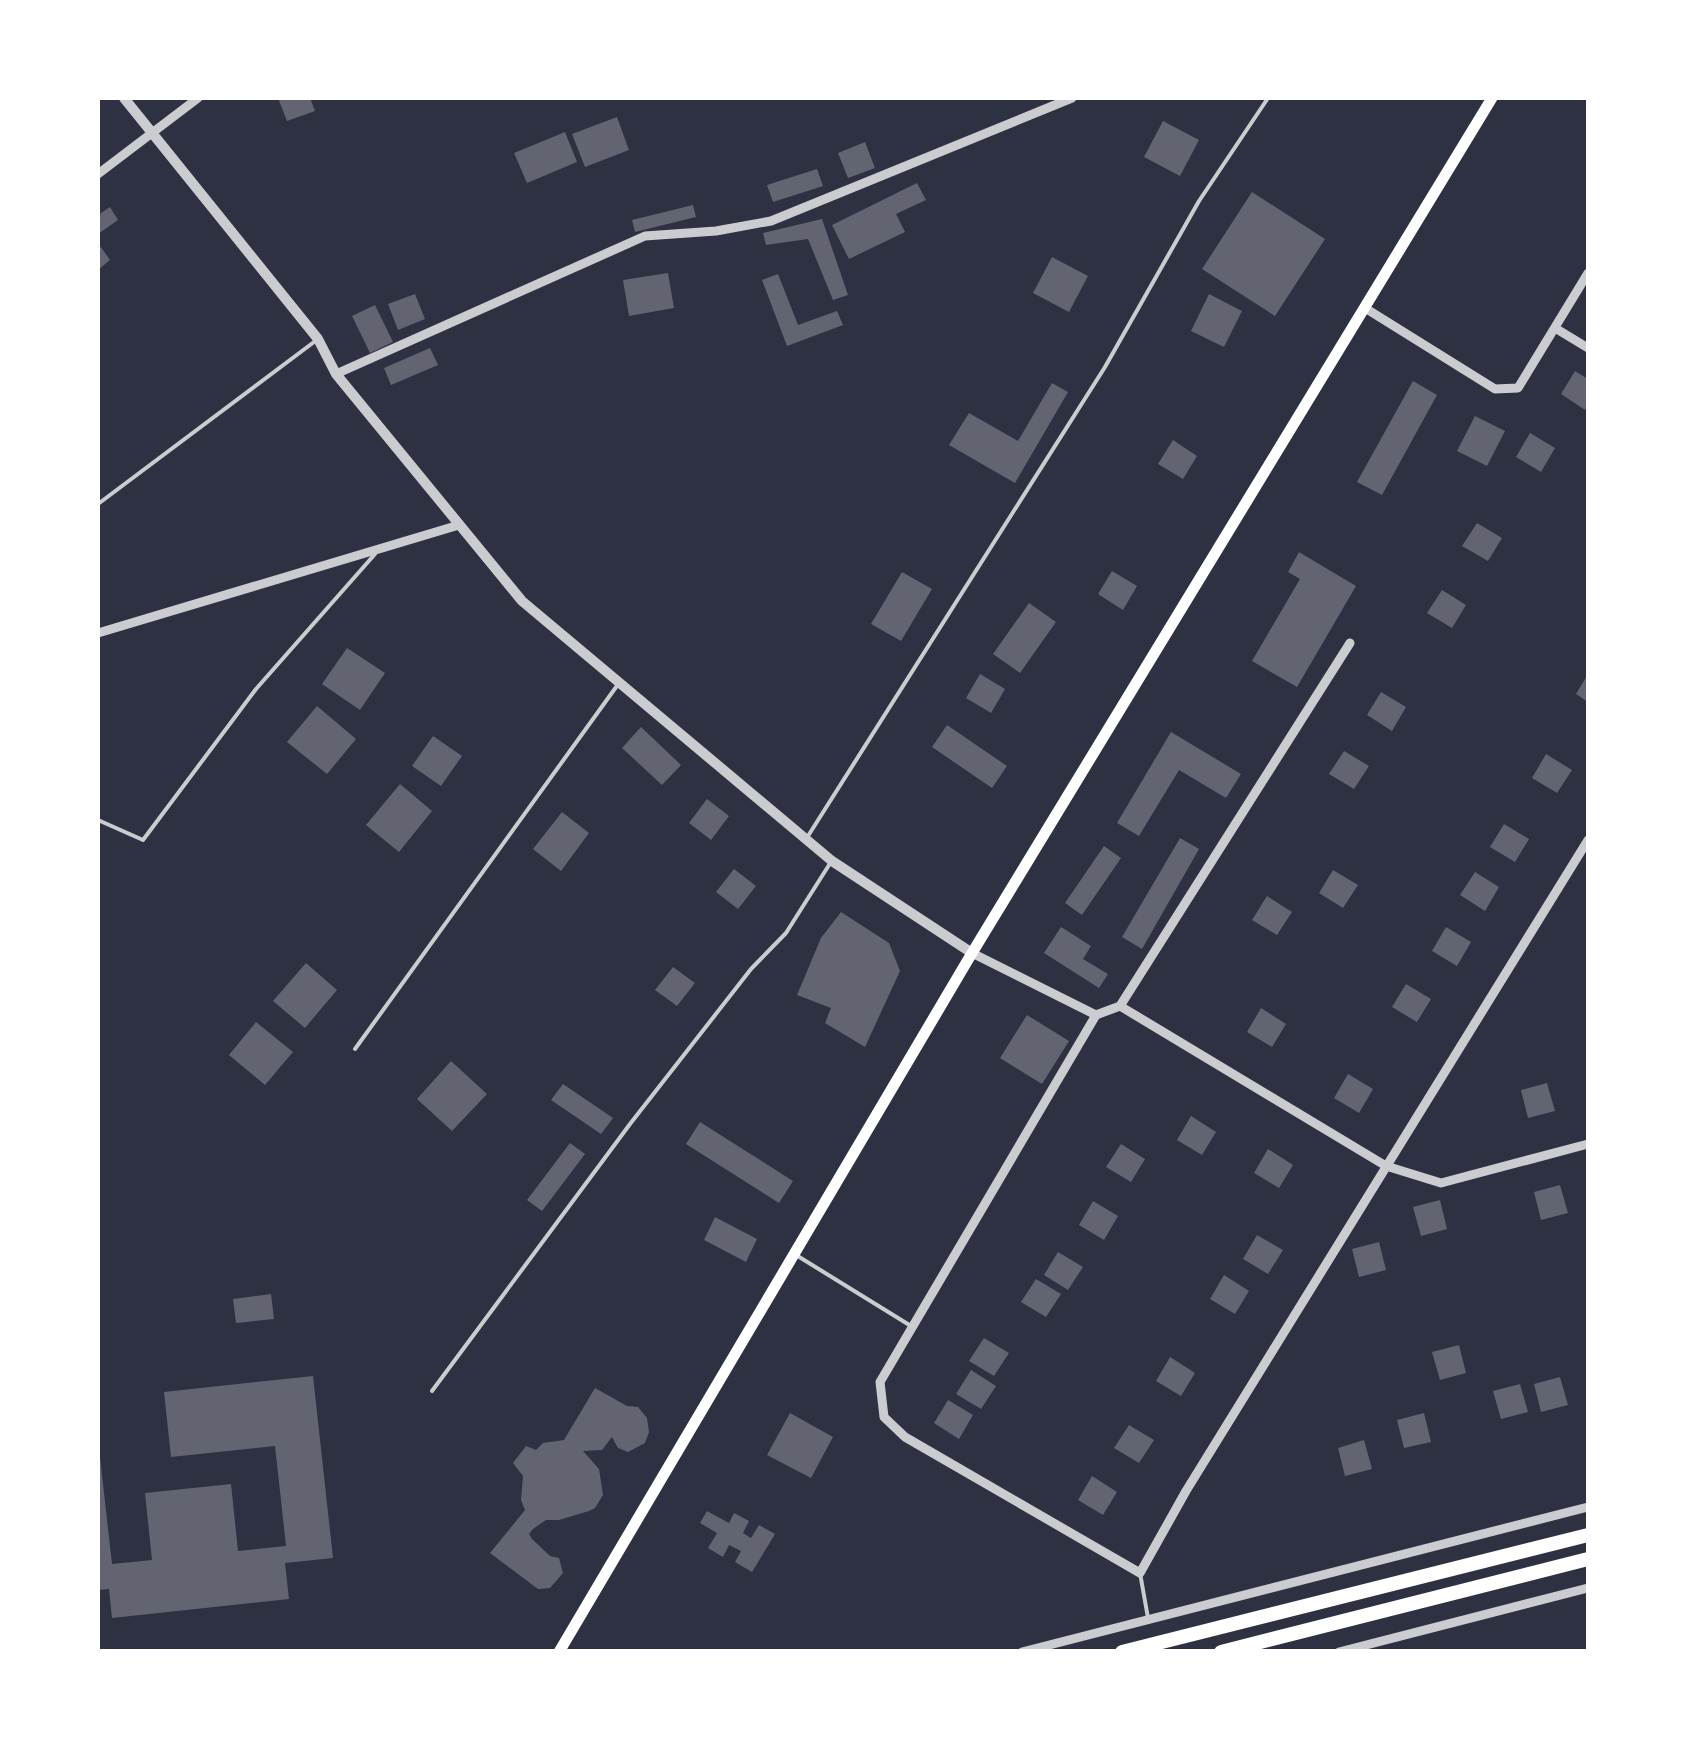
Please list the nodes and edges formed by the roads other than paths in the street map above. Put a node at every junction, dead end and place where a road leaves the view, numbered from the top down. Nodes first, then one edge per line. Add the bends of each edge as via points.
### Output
1 (124, 98) edge
2 (198, 98) edge
3 (1072, 98) edge
4 (1268, 98) edge
5 (1492, 98) edge
6 (153, 132) junction
7 (98, 174) edge
8 (1588, 273) edge
9 (1365, 308) junction
10 (1555, 328) junction
11 (318, 339) junction
12 (1588, 348) edge
13 (336, 374) junction
14 (98, 504) edge
15 (459, 525) junction
16 (378, 550) junction
17 (98, 633) edge
18 (1350, 643) dead end
19 (619, 682) junction
20 (98, 820) edge
21 (807, 838) junction
22 (1588, 840) edge
23 (98, 848) edge
24 (832, 861) junction
25 (1588, 863) edge
26 (98, 864) edge
27 (1574, 866) junction
28 (972, 953) junction
29 (1120, 1006) junction
30 (1096, 1015) junction
31 (354, 1049) dead end
32 (1588, 1144) edge
33 (1386, 1166) junction
34 (794, 1254) junction
35 (911, 1326) junction
36 (432, 1391) dead end
37 (1588, 1507) edge
38 (1588, 1535) edge
39 (1588, 1559) edge
40 (1140, 1573) junction
41 (1588, 1588) edge
42 (1148, 1619) junction
43 (559, 1652) edge
44 (1022, 1652) edge
45 (1122, 1652) edge
46 (1221, 1652) edge
47 (1339, 1652) edge

1 - 6 street
2 - 6 street
3 - 13 street via 770,221 644,236
4 - 21 lane
5 - 9 main road
6 - 7 street
6 - 11 street
8 - 10 street
9 - 10 street via 1495,389 1518,388
9 - 28 main road
10 - 12 street
11 - 13 street
11 - 14 lane
13 - 15 street
15 - 16 street
15 - 19 street via 522,601
16 - 17 street
16 - 20 lane via 256,689 143,840
18 - 29 street
19 - 21 street
19 - 31 lane
21 - 24 street
22 - 27 street
23 - 26 lane
24 - 28 street
24 - 36 lane via 786,933 750,969 630,1124
25 - 27 street
27 - 33 street
28 - 30 street
28 - 34 main road
29 - 30 street
29 - 33 street
30 - 35 street
32 - 33 street via 1441,1183
33 - 40 street
34 - 35 lane
34 - 43 main road
35 - 40 street via 880,1382 884,1417 905,1437
37 - 42 street
38 - 45 highway
39 - 46 highway
40 - 42 lane
41 - 47 street
42 - 44 street

